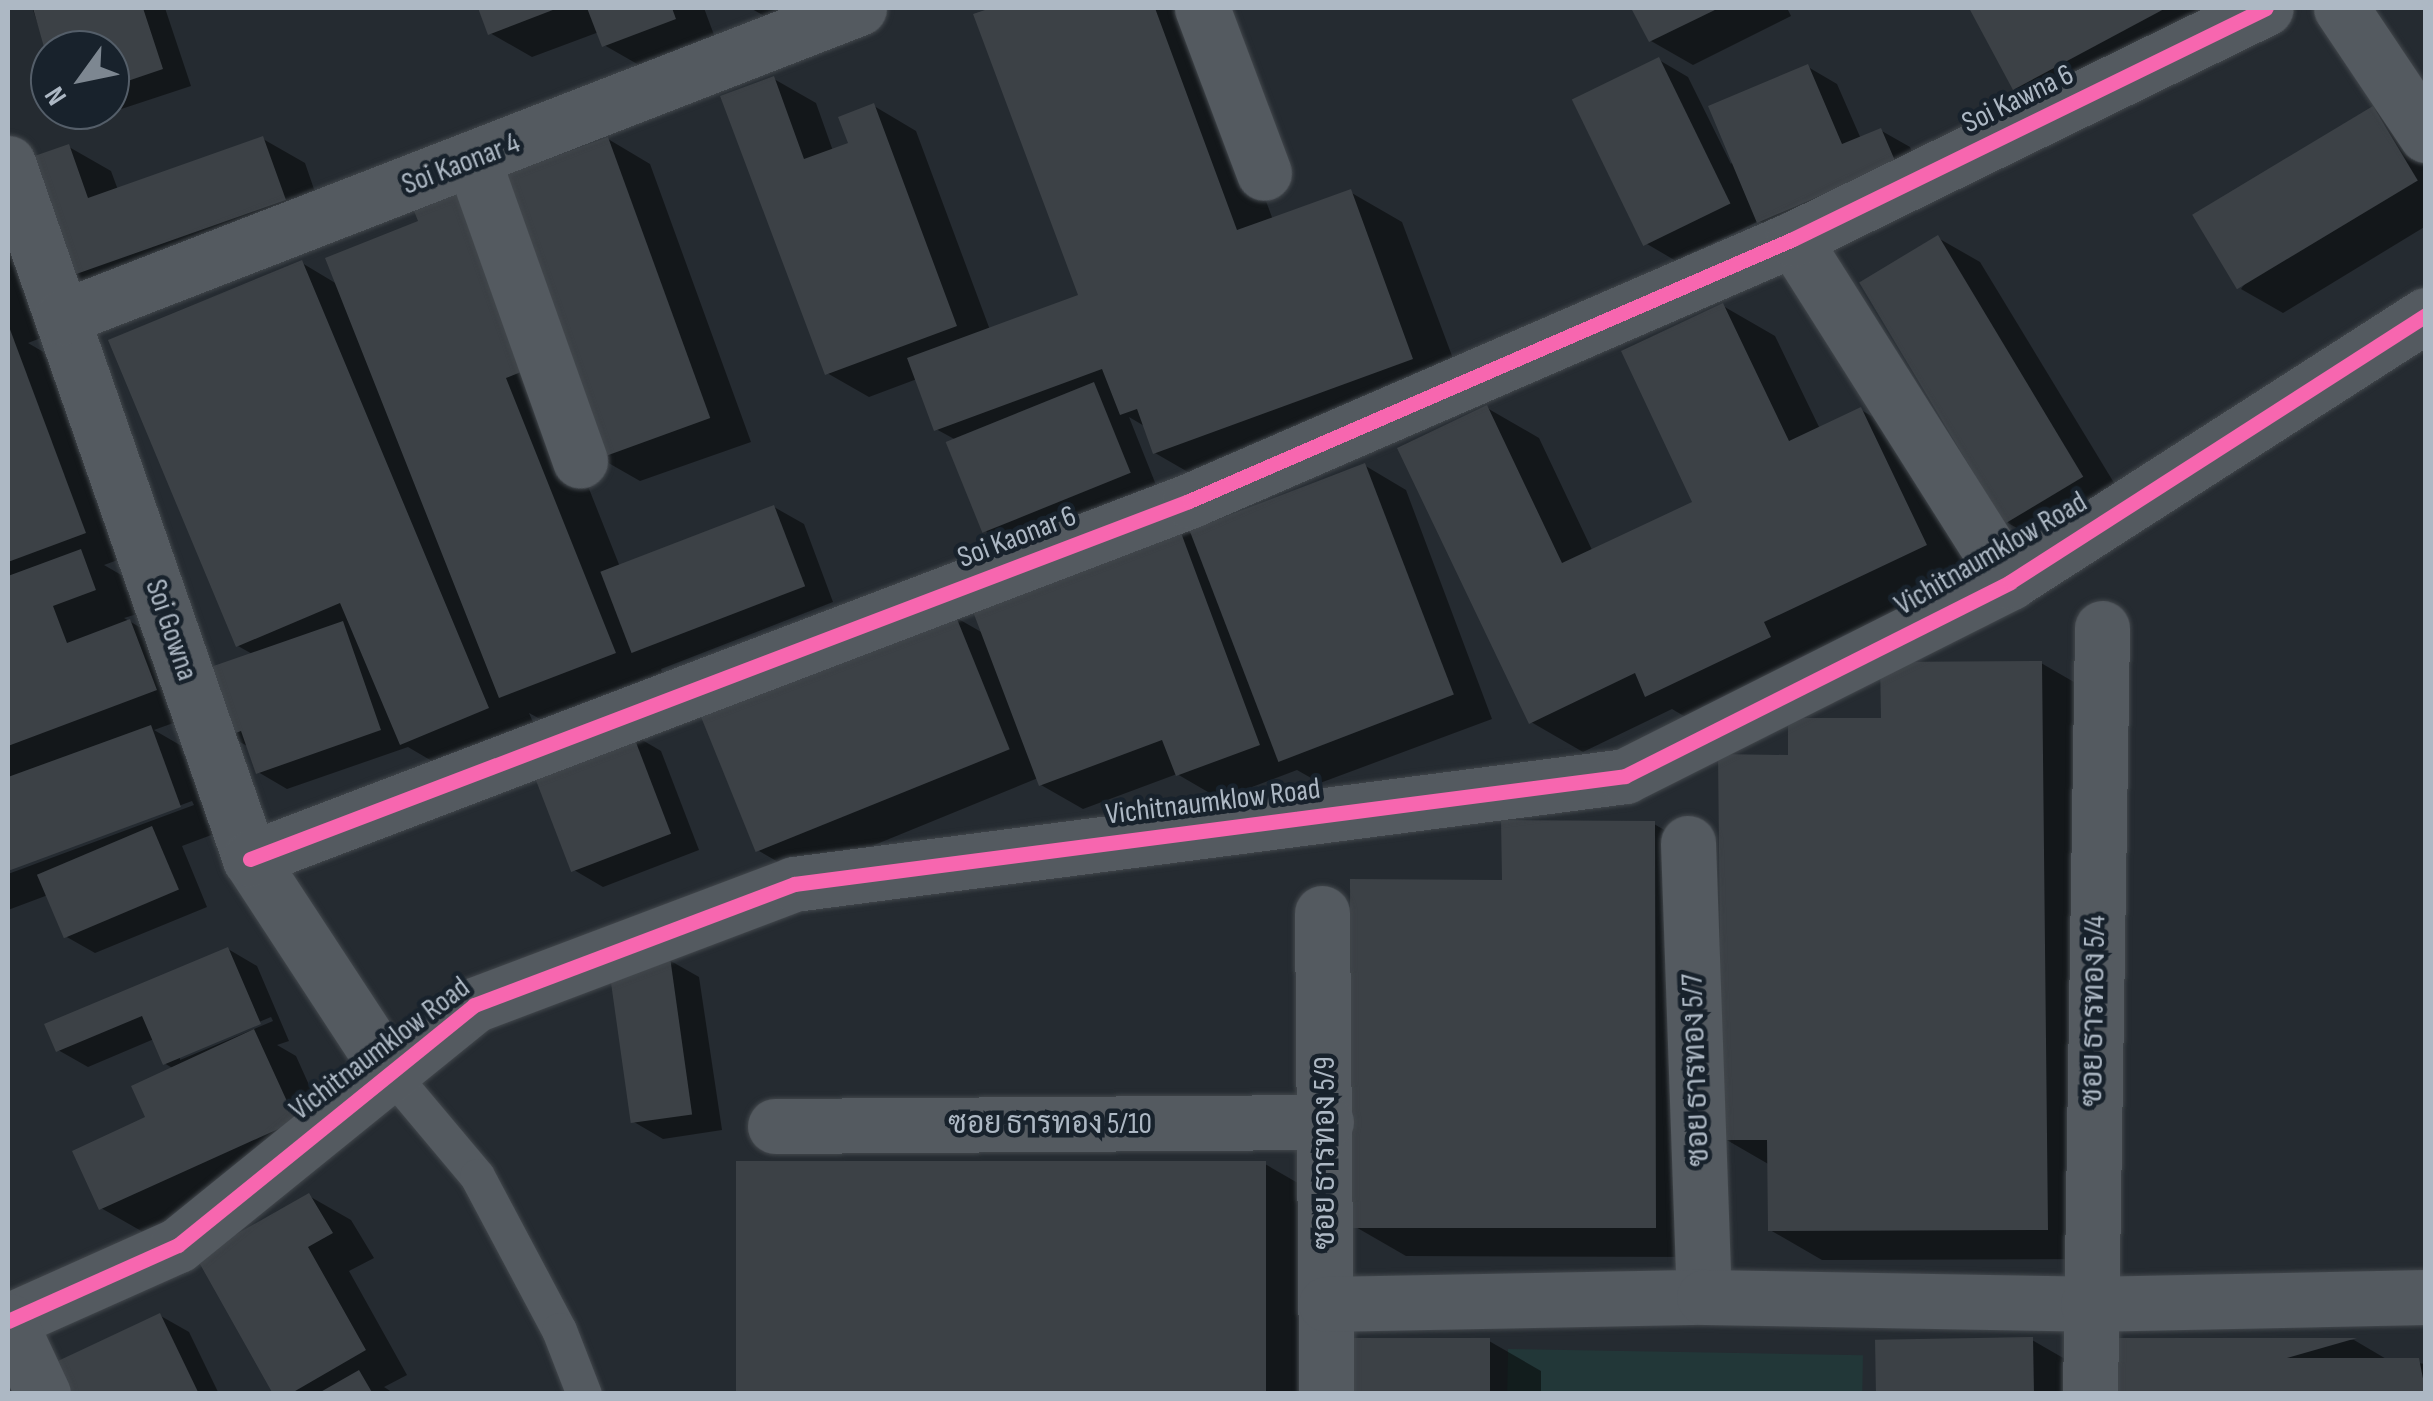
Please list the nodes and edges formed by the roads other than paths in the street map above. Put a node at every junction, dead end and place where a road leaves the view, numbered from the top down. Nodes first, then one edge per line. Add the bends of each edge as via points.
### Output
1 (859, 8) edge
2 (1202, 8) edge
3 (2266, 8) edge
4 (2341, 8) edge
5 (2426, 135) edge
6 (473, 160) junction
7 (8, 164) edge
8 (1264, 173) dead end
9 (1793, 239) junction
10 (2426, 315) edge
11 (63, 317) junction
12 (580, 460) dead end
13 (2010, 582) junction
14 (2102, 628) dead end
15 (1688, 843) dead end
16 (250, 859) junction
17 (1322, 913) dead end
18 (388, 1070) junction
19 (1326, 1122) junction
20 (776, 1126) dead end
21 (1704, 1297) junction
22 (2426, 1297) edge
23 (1326, 1304) junction
24 (2088, 1304) junction
25 (8, 1321) edge
26 (42, 1394) edge
27 (584, 1394) edge
28 (1326, 1394) edge
29 (2090, 1394) edge

1 - 6 street, Soi Kaonar 4
2 - 8 street
3 - 9 street, Soi Kawna 6
4 - 5 street
6 - 11 street, Soi Kaonar 4
6 - 12 street
7 - 11 street, Soi Gowna
9 - 13 street
9 - 16 street, Soi Kaonar 6 via 1189,500
10 - 13 street, Vichitnaumklow Road
11 - 16 street, Soi Gowna
13 - 18 street, Vichitnaumklow Road via 1625,776 794,884 474,1005
14 - 24 street, ซอย ธารทอง 5/4
15 - 21 street, ซอย ธารทอง 5/7
16 - 18 street, Soi Gowna
17 - 19 street, ซอย ธารทอง 5/9
18 - 25 street, Vichitnaumklow Road via 178,1246
18 - 27 lane via 477,1176 559,1330
19 - 20 street, ซอย ธารทอง 5/10
19 - 23 street, ซอย ธารทอง 5/9
21 - 23 street
21 - 24 street
22 - 24 street
23 - 28 street, ซอย ธารทอง 5/9
24 - 29 street, ซอย ธารทอง 5/4
25 - 26 street

